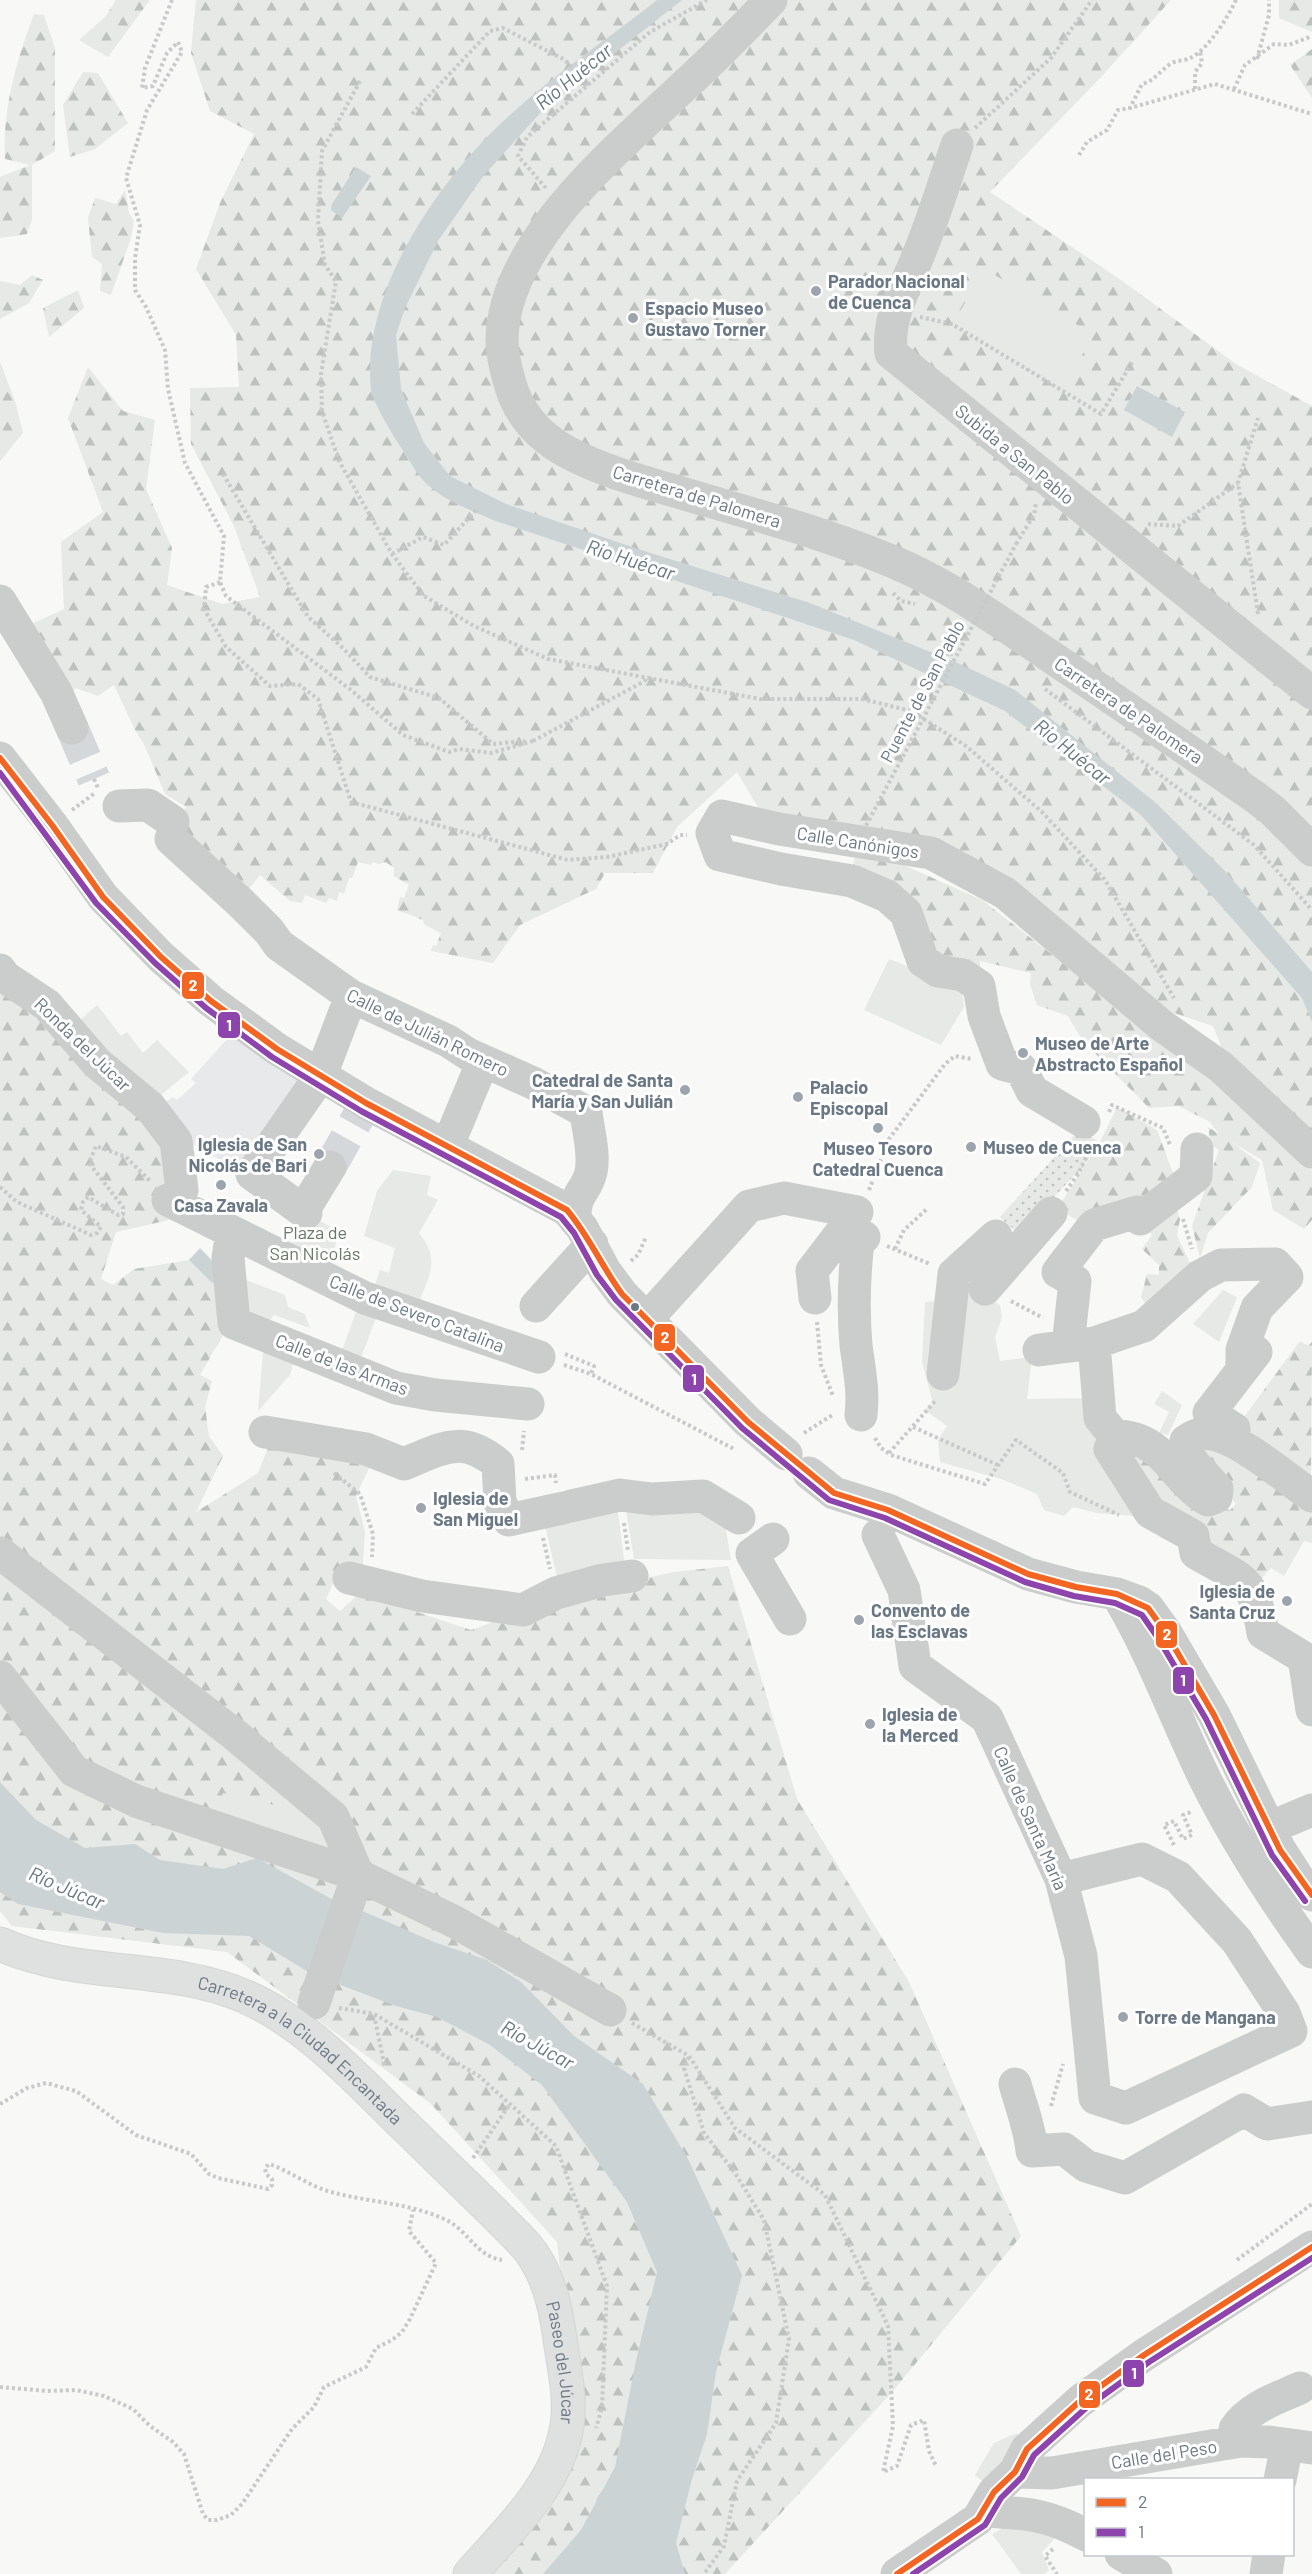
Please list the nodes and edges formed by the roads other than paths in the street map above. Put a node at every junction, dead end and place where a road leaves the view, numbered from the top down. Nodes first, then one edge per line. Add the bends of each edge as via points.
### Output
1 (771, 0) edge
2 (957, 145) road end
3 (0, 601) edge
4 (1312, 693) edge
5 (72, 728) tunnel mouth
6 (0, 758) edge
7 (138, 821) dead end
8 (1312, 850) edge
9 (0, 970) edge
10 (351, 996) junction
11 (483, 1061) junction
12 (321, 1075) junction
13 (1096, 1125) road end
14 (448, 1145) junction
15 (1197, 1149) dead end
16 (1312, 1152) edge
17 (330, 1167) tunnel mouth
18 (175, 1195) joint
19 (1051, 1213) dead end
20 (578, 1225) junction
21 (861, 1225) junction
22 (232, 1232) junction
23 (996, 1236) dead end
24 (985, 1289) dead end
25 (815, 1298) road end
26 (536, 1306) dead end
27 (647, 1319) junction
28 (1263, 1344) dead end
29 (1067, 1346) junction
30 (538, 1357) road end
31 (1242, 1370) junction
32 (942, 1384) road end
33 (528, 1404) road end
34 (848, 1408) road end
35 (264, 1432) dead end
36 (1115, 1436) junction
37 (1234, 1442) junction
38 (1312, 1497) edge
39 (739, 1518) dead end
40 (878, 1535) dead end
41 (773, 1539) dead end
42 (0, 1553) edge
43 (632, 1576) road end
44 (360, 1580) road end
45 (1117, 1594) junction
46 (790, 1619) dead end
47 (1308, 1663) edge
48 (0, 1677) edge
49 (1312, 1710) edge
50 (1312, 1810) edge
51 (1269, 1828) junction
52 (1061, 1879) junction
53 (355, 1884) junction
54 (1312, 1895) edge
55 (0, 1944) edge
56 (1312, 1952) edge
57 (317, 1993) road end
58 (610, 2010) road end
59 (1015, 2084) dead end
60 (1312, 2116) edge
61 (1312, 2247) edge
62 (540, 2266) joint
63 (1300, 2388) dead end
64 (1235, 2429) dead end
65 (1300, 2446) edge
66 (1015, 2472) junction
67 (1281, 2478) edge
68 (983, 2511) junction
69 (1084, 2534) edge
70 (1124, 2556) edge
71 (1269, 2556) edge
72 (470, 2574) edge
73 (897, 2574) edge
74 (1156, 2574) edge
75 (1266, 2574) edge

1 - 8 street, Carretera de Palomera via 608,156 528,256 510,295 502,337 502,357 523,413 553,444 584,460 654,485 842,540 938,584 1015,632 1255,797
2 - 4 street, Subida a San Pablo via 921,249 893,314 891,353
3 - 5 street via 56,692
6 - 12 street via 24,799 103,897 161,957 231,1017
7 - 10 street, Calle de Julián Romero via 119,806 148,805 279,945
9 - 18 street, Ronda del Júcar via 47,1005 97,1063 150,1107 176,1141
10 - 11 street, Calle de Julián Romero
10 - 12 street
11 - 14 street
11 - 20 street, Calle de Julián Romero via 586,1112 592,1163 591,1174 574,1203
12 - 14 street
12 - 17 street via 252,1174 307,1208
13 - 16 street, Calle Canónigos via 1032,1091 1021,1069 1002,1064 984,1016 979,986 963,975 938,971 923,961 906,913 887,896 852,881 720,855 712,833 722,816 778,829 931,853 1005,893 1161,1025 1221,1067
14 - 20 street
15 - 29 street via 1196,1176 1185,1187 1140,1219 1137,1212 1094,1225 1058,1272 1075,1281
18 - 22 street, Calle de Severo Catalina
19 - 24 street
20 - 26 street
20 - 27 street via 608,1275
21 - 25 street via 812,1271
21 - 27 street via 784,1198 749,1206
21 - 34 street via 854,1275 856,1344 863,1396
22 - 30 street, Calle de Severo Catalina via 366,1298
22 - 33 street, Calle de las Armas via 228,1258 234,1323 396,1388
23 - 32 street via 954,1274
27 - 45 street via 748,1422 794,1452 834,1493 888,1510 1028,1574
28 - 31 street
29 - 31 street via 1144,1326 1200,1276 1221,1265 1275,1264 1287,1277 1257,1308 1242,1350
29 - 36 street via 1100,1418
31 - 37 street via 1209,1413 1234,1429
35 - 39 street via 366,1449 404,1464 451,1445 481,1450 498,1464 500,1502 509,1520 557,1503 620,1495 652,1499 703,1496
36 - 37 street via 1129,1436 1162,1453 1208,1500 1216,1497 1217,1489 1194,1464 1185,1450 1186,1442 1202,1434
36 - 47 street via 1110,1449 1150,1512 1192,1536 1196,1553 1247,1582 1256,1597 1263,1633
37 - 38 street
40 - 52 street, Calle de Santa María via 904,1590 915,1666 987,1718
41 - 46 street via 752,1554
42 - 53 street via 235,1735 333,1817
43 - 44 street via 556,1593 523,1610 422,1596
45 - 51 street via 1148,1608 1166,1633 1214,1715
45 - 56 street via 1144,1641 1206,1781 1270,1894
47 - 49 street
48 - 53 street via 74,1771 136,1801
50 - 51 street
51 - 54 street
52 - 52 street, Calle de Santa María via 1142,1859 1178,1876 1237,1941 1284,2013 1291,2031 1126,2108 1095,2098 1081,1956
53 - 57 street
53 - 58 street via 455,1922
55 - 62 main road, Carretera a la Ciudad Encantada via 52,1961 200,1982 242,1995 285,2017 459,2178 521,2240
59 - 60 street via 1031,2132 1032,2151 1064,2149 1086,2166 1125,2178 1244,2110 1267,2124
61 - 66 street via 1098,2388 1035,2440
62 - 72 main road, Paseo del Júcar via 552,2299 566,2377 564,2441 554,2469 534,2499
63 - 64 street via 1257,2408
65 - 66 street, Calle del Peso via 1241,2441 1052,2473
65 - 67 street
66 - 68 street via 994,2492
68 - 69 street via 1041,2515
68 - 73 street via 971,2526
70 - 74 street
71 - 75 street

